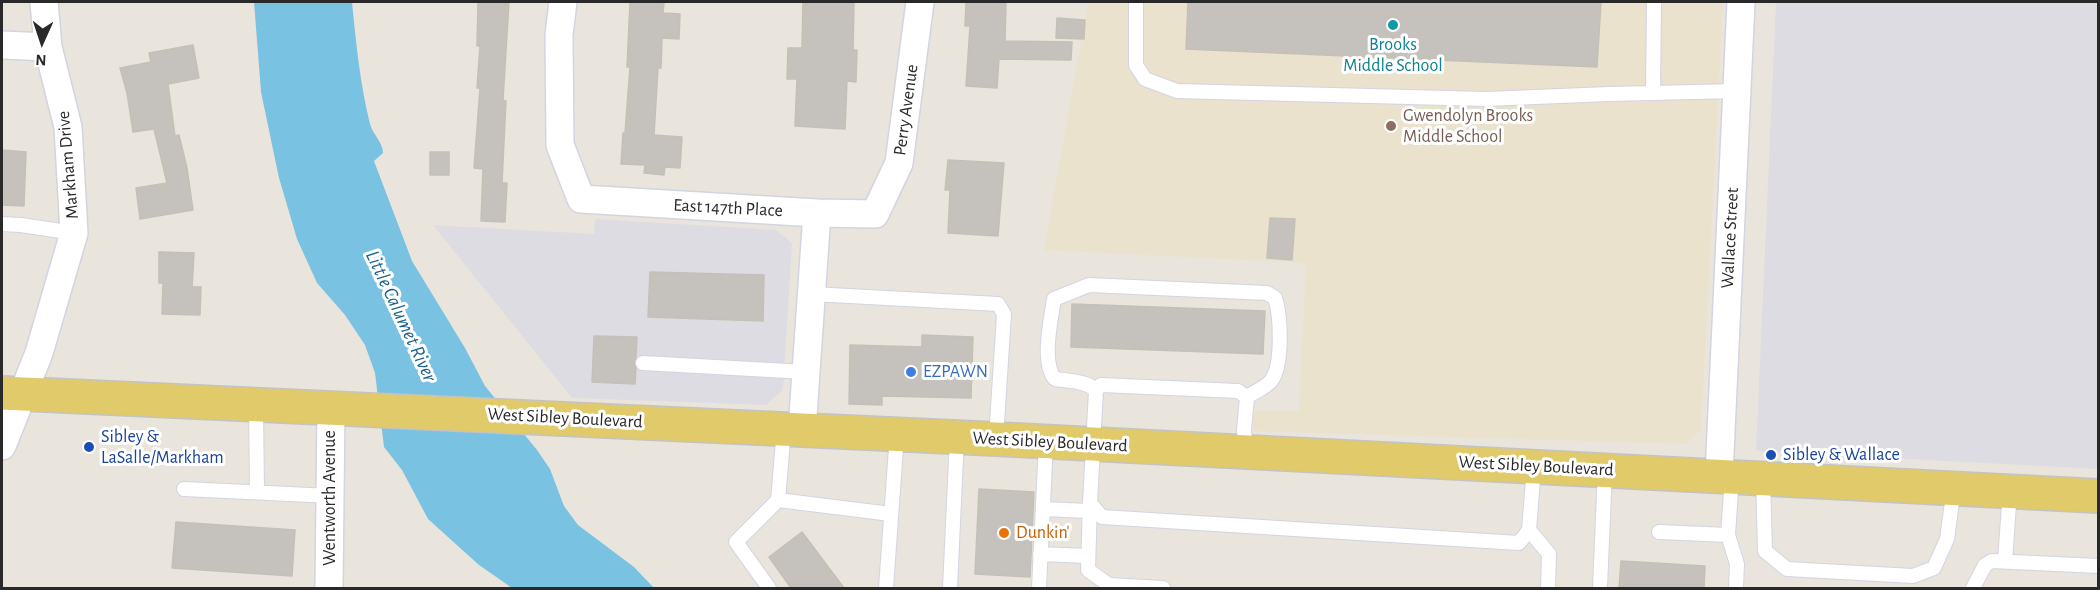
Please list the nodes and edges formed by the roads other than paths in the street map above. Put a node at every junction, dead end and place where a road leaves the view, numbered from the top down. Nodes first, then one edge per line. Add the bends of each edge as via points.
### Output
1 (44, 2) edge
2 (563, 2) edge
3 (920, 2) edge
4 (1136, 2) edge
5 (1654, 2) edge
6 (1741, 2) edge
7 (2, 45) edge
8 (48, 47) junction
9 (1737, 91) junction
10 (1653, 92) junction
11 (817, 213) junction
12 (875, 214) joint
13 (2, 224) edge
14 (74, 233) junction
15 (812, 294) junction
16 (643, 363) dead end
17 (806, 372) junction
18 (1096, 390) junction
19 (11, 394) edge
20 (1247, 397) junction
21 (256, 405) junction
22 (340, 409) junction
23 (793, 429) junction
24 (897, 434) junction
25 (957, 437) junction
26 (996, 439) junction
27 (1046, 442) junction
28 (1094, 444) junction
29 (2, 446) edge
30 (1246, 452) junction
31 (1534, 466) junction
32 (1605, 470) junction
33 (1738, 476) junction
34 (1954, 488) junction
35 (184, 489) dead end
36 (2010, 491) junction
37 (257, 492) junction
38 (330, 496) junction
39 (2098, 496) edge
40 (778, 500) junction
41 (1089, 507) junction
42 (1042, 509) junction
43 (891, 514) junction
44 (1529, 530) junction
45 (1659, 532) dead end
46 (1728, 536) junction
47 (1040, 554) junction
48 (1088, 556) junction
49 (2005, 561) junction
50 (2098, 566) edge
51 (329, 588) edge
52 (769, 588) edge
53 (886, 588) edge
54 (950, 588) edge
55 (1039, 588) edge
56 (1163, 588) edge
57 (1548, 588) edge
58 (1600, 588) edge
59 (1736, 588) edge
60 (1973, 588) edge

1 - 8 street, Markham Drive
2 - 11 street, East 147th Place via 559,35 560,145 581,199
3 - 12 street, Perry Avenue via 899,163
4 - 10 lane via 1136,65 1145,79 1177,91 1486,99
5 - 10 lane
6 - 9 street, Wallace Street
7 - 8 street
8 - 14 street, Markham Drive via 68,127
9 - 10 lane
9 - 33 street, Wallace Street
11 - 12 street, East 147th Place
11 - 15 street
13 - 14 lane
14 - 19 street, Markham Drive via 39,352
15 - 17 street
15 - 26 lane via 998,304 1004,314
16 - 17 lane
17 - 23 street
18 - 20 lane via 1101,385 1226,391
18 - 20 lane via 1051,375 1048,341 1054,299 1089,285 1267,293 1275,297 1279,312 1276,372 1269,384
18 - 28 lane
19 - 21 main road, West Sibley Boulevard
19 - 29 street, Markham Drive
20 - 30 lane
21 - 22 main road, West Sibley Boulevard
21 - 37 lane
22 - 23 main road, West Sibley Boulevard
22 - 38 street, Wentworth Avenue
23 - 24 main road, West Sibley Boulevard
23 - 40 lane
24 - 25 main road, West Sibley Boulevard
24 - 43 lane
25 - 26 main road, West Sibley Boulevard
25 - 54 lane
26 - 27 main road, West Sibley Boulevard
27 - 28 main road, West Sibley Boulevard
27 - 42 lane
28 - 30 main road, West Sibley Boulevard
28 - 41 lane
30 - 31 main road, West Sibley Boulevard
31 - 32 main road, West Sibley Boulevard
31 - 44 lane
32 - 33 main road, West Sibley Boulevard
32 - 58 lane
33 - 34 main road, West Sibley Boulevard
33 - 34 lane via 1765,551 1787,569 1913,576 1934,568 1947,539
33 - 46 lane
34 - 36 main road, West Sibley Boulevard
35 - 37 lane
36 - 39 main road, West Sibley Boulevard
36 - 49 lane
37 - 38 lane
38 - 51 street, Wentworth Avenue
40 - 43 lane
40 - 52 lane via 736,542
41 - 42 lane
41 - 44 lane via 1102,518 1519,543
41 - 48 lane
42 - 47 lane
43 - 53 lane
44 - 57 lane via 1549,554
45 - 46 lane
46 - 59 lane via 1737,564
47 - 48 lane
47 - 55 lane
48 - 56 lane via 1088,570 1109,585
49 - 50 lane
49 - 60 lane via 1988,562

